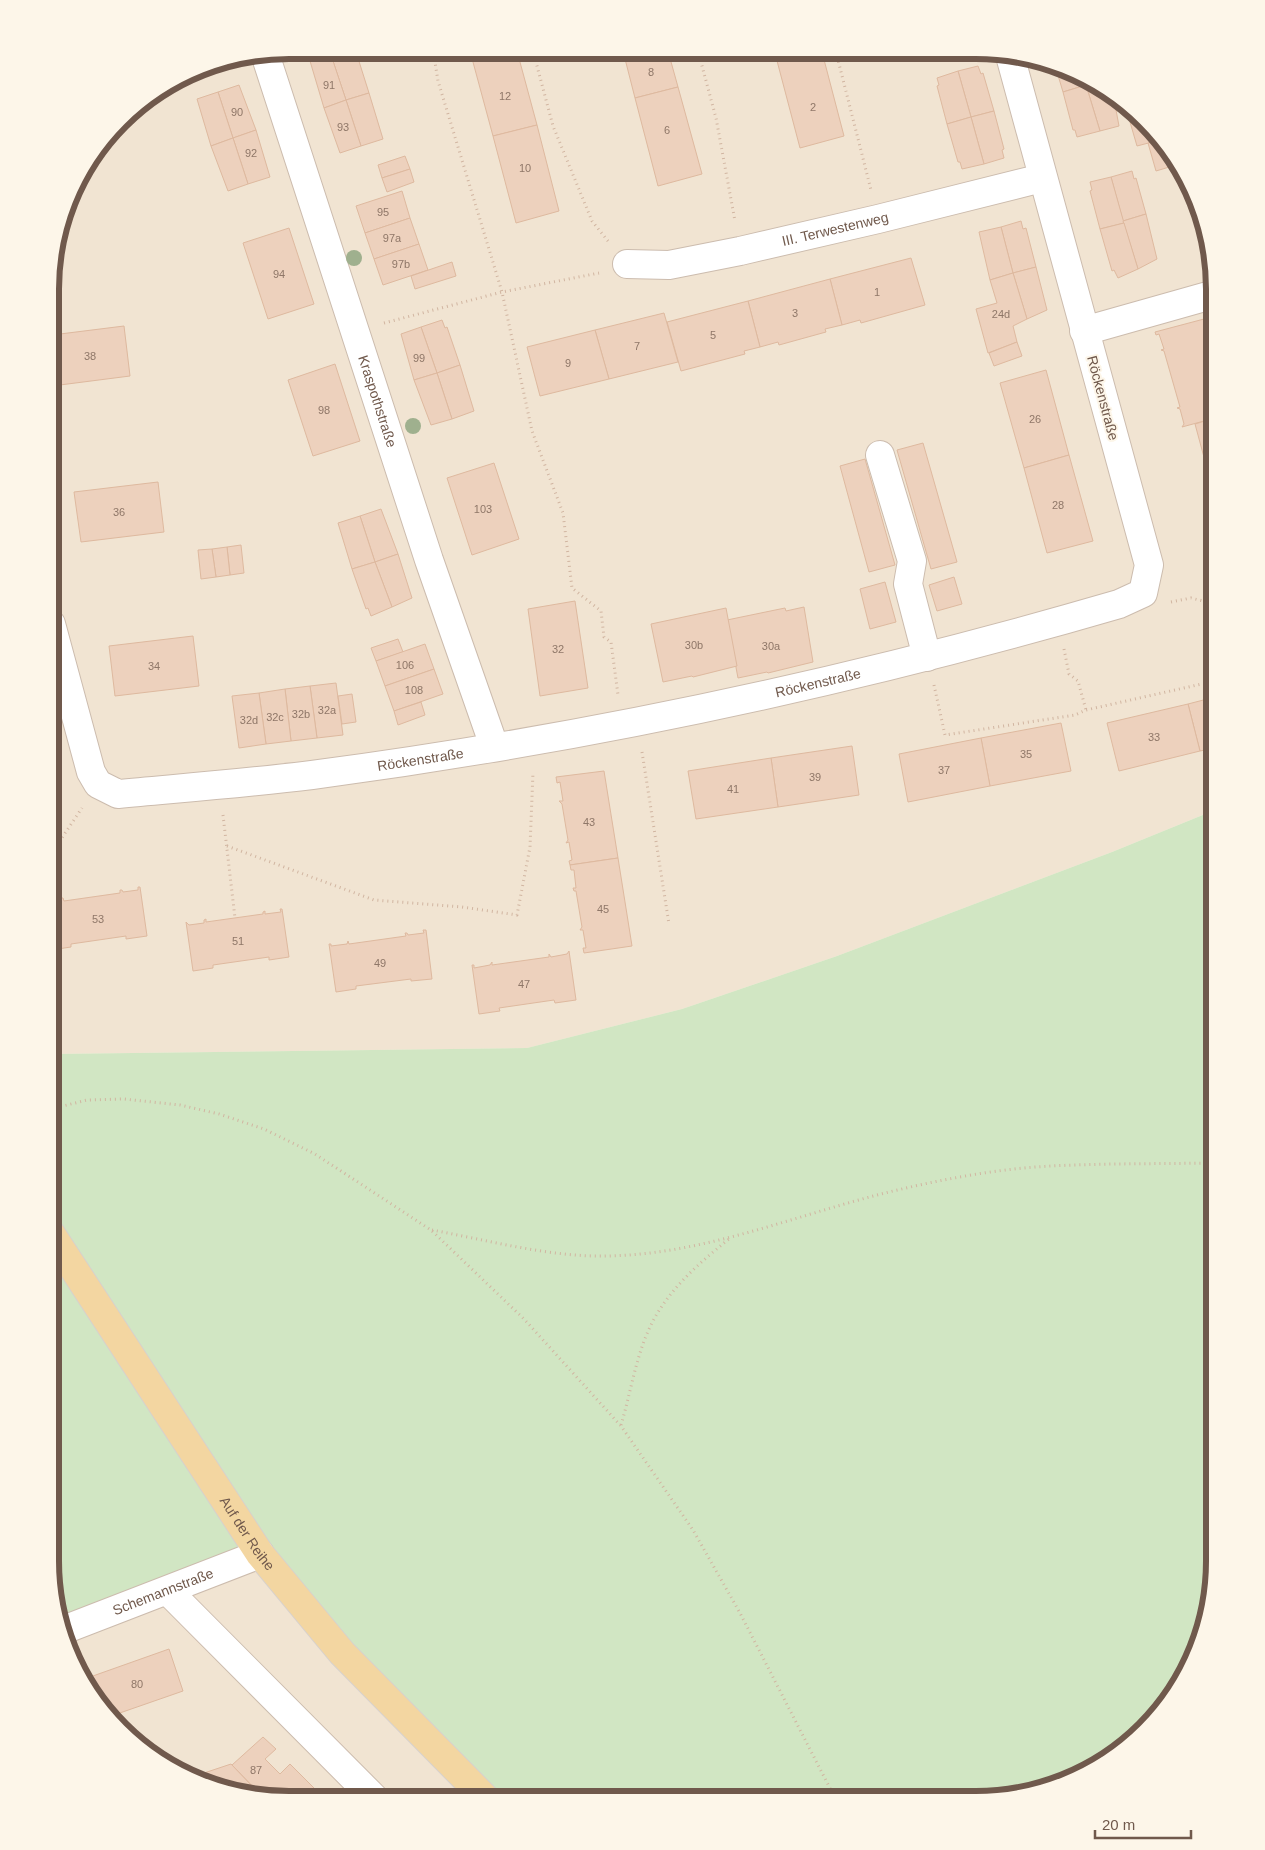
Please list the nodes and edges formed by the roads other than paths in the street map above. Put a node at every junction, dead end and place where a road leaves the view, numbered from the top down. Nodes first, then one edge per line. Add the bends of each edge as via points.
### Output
1 (267, 60) edge
2 (1012, 62) edge
3 (1042, 178) junction
4 (627, 264) road end
5 (1206, 297) edge
6 (1084, 331) junction
7 (880, 455) dead end
8 (59, 651) edge
9 (927, 657) junction
10 (494, 746) junction
11 (59, 1248) edge
12 (260, 1554) junction
13 (168, 1591) junction
14 (69, 1628) edge
15 (367, 1791) edge
16 (478, 1791) edge

1 - 10 street, Kraspothstraße via 429,560
2 - 3 street, Röckenstraße
3 - 4 street, III. Terwestenweg via 740,251 669,265
3 - 6 street, Röckenstraße
5 - 6 street
6 - 9 street, Röckenstraße via 1149,565 1143,594 1059,622
7 - 9 street via 912,561 908,584
8 - 10 street, Röckenstraße via 91,772 98,784 118,794 310,775
9 - 10 street, Röckenstraße via 786,691 630,723
11 - 12 main road, Auf der Reihe
12 - 13 street, Schemannstraße
12 - 16 main road, Auf der Reihe via 342,1654
13 - 14 street, Schemannstraße
13 - 15 street

